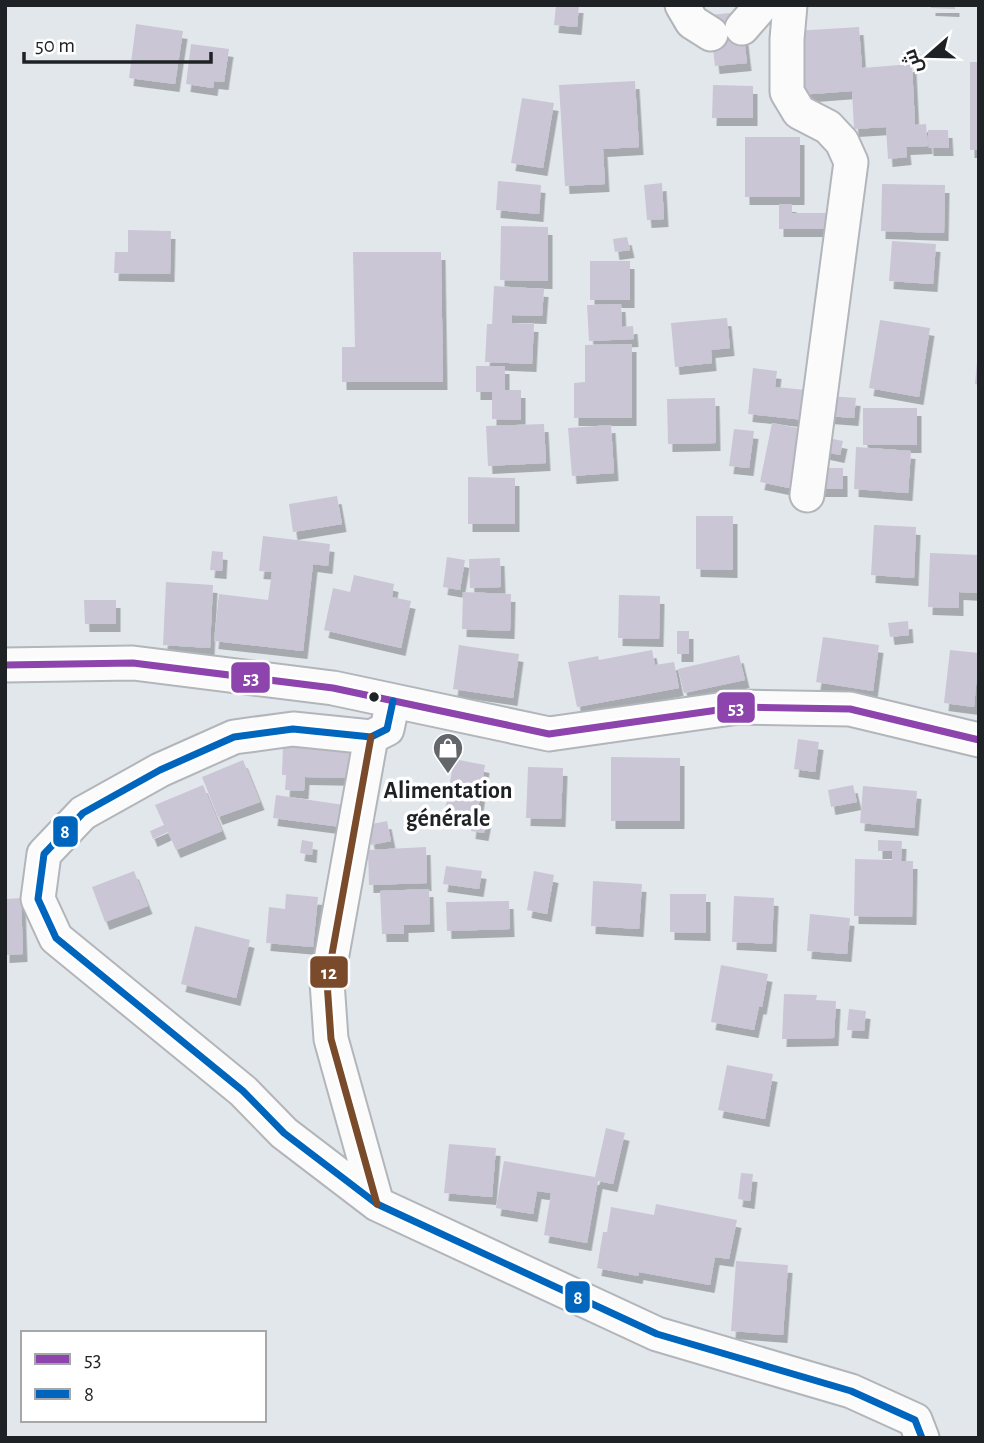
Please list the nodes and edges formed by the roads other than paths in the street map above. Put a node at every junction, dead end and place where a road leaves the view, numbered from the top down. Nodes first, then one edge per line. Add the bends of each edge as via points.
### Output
1 (682, 5) edge
2 (790, 5) edge
3 (738, 22) edge
4 (807, 495) dead end
5 (5, 665) edge
6 (393, 701) junction
7 (371, 737) junction
8 (979, 740) edge
9 (377, 1204) junction
10 (922, 1438) edge

1 - 3 street via 692,22
2 - 4 street via 787,92 799,112 828,127 842,142 851,162
5 - 6 street via 133,663 333,688
6 - 7 street via 387,729
6 - 8 street via 549,734 739,707 850,709
7 - 9 street via 327,982 331,1040
7 - 9 street via 293,729 234,737 160,770 83,813 44,853 38,899 56,938 243,1091 284,1133
9 - 10 street via 657,1334 851,1391 915,1420

